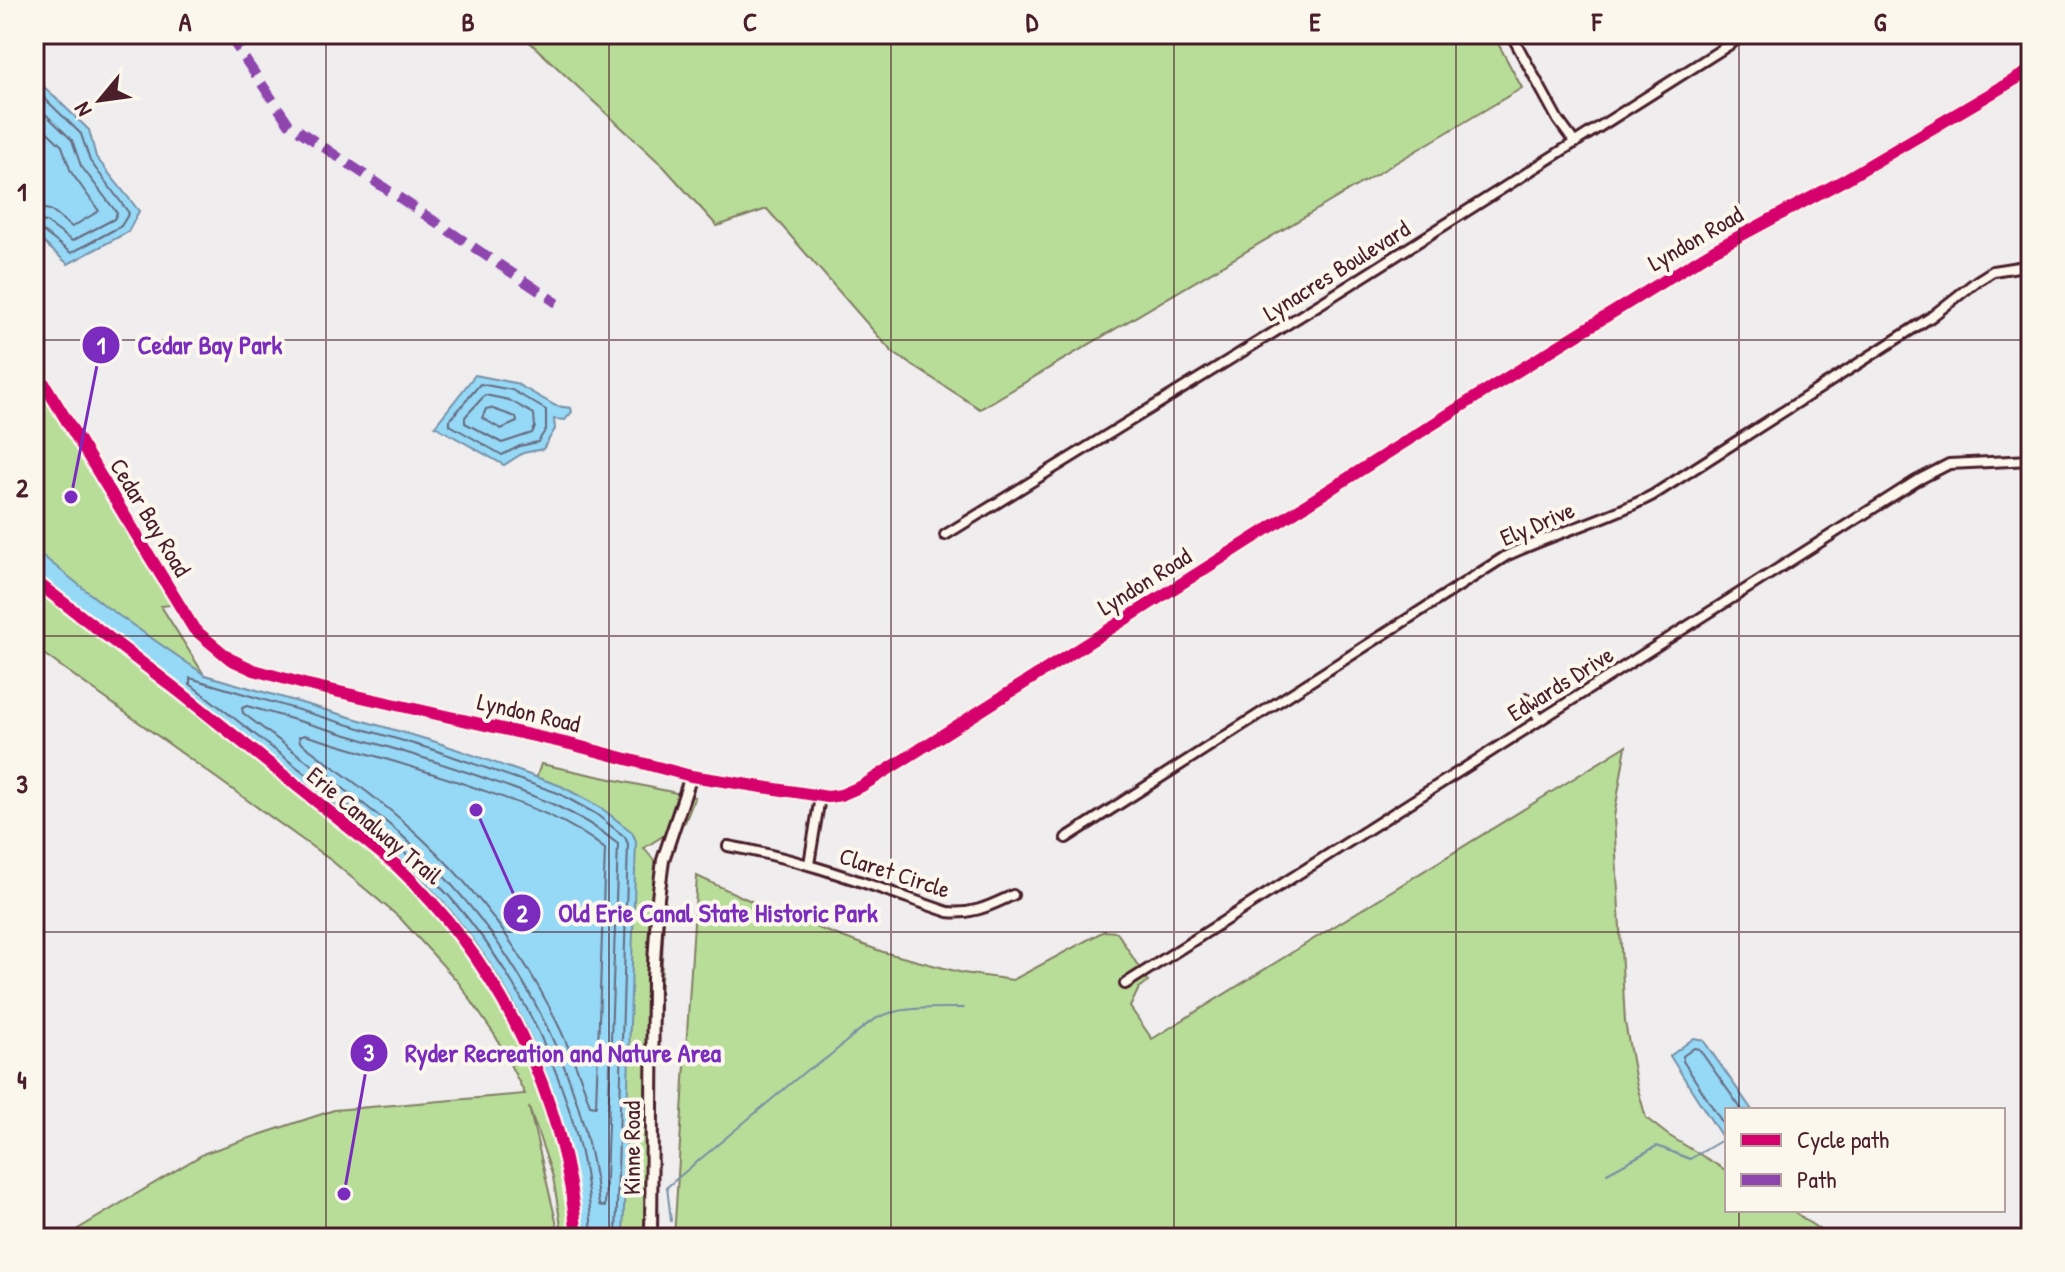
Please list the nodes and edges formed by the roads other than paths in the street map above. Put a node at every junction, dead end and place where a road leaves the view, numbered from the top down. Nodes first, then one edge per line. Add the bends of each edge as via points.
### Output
1 (1511, 34) edge
2 (1746, 34) edge
3 (2031, 70) edge
4 (1575, 143) junction
5 (2031, 265) edge
6 (34, 367) edge
7 (2031, 460) edge
8 (945, 535) dead end
9 (210, 645) joint
10 (1527, 699) dead end
11 (1540, 720) junction
12 (691, 776) junction
13 (820, 797) junction
14 (1066, 838) dead end
15 (728, 846) dead end
16 (809, 864) junction
17 (1013, 895) dead end
18 (1125, 984) dead end
19 (651, 1238) edge

1 - 4 street
2 - 4 street, Lynacres Boulevard
3 - 13 street, Lyndon Road via 1702,257 862,786
4 - 8 street, Lynacres Boulevard
5 - 14 street, Ely Drive via 1993,271 1931,317 1653,495 1506,556
6 - 9 street, Cedar Bay Road via 178,606
7 - 11 street, Edwards Drive via 1968,461 1935,470
9 - 12 street, Lyndon Road via 254,670 304,684
10 - 11 street
11 - 18 street, Edwards Drive
12 - 13 street, Lyndon Road
12 - 19 street, Kinne Road via 663,860 658,898
13 - 16 street, Claret Circle
15 - 16 street, Claret Circle
16 - 17 street, Claret Circle via 948,912 980,911

